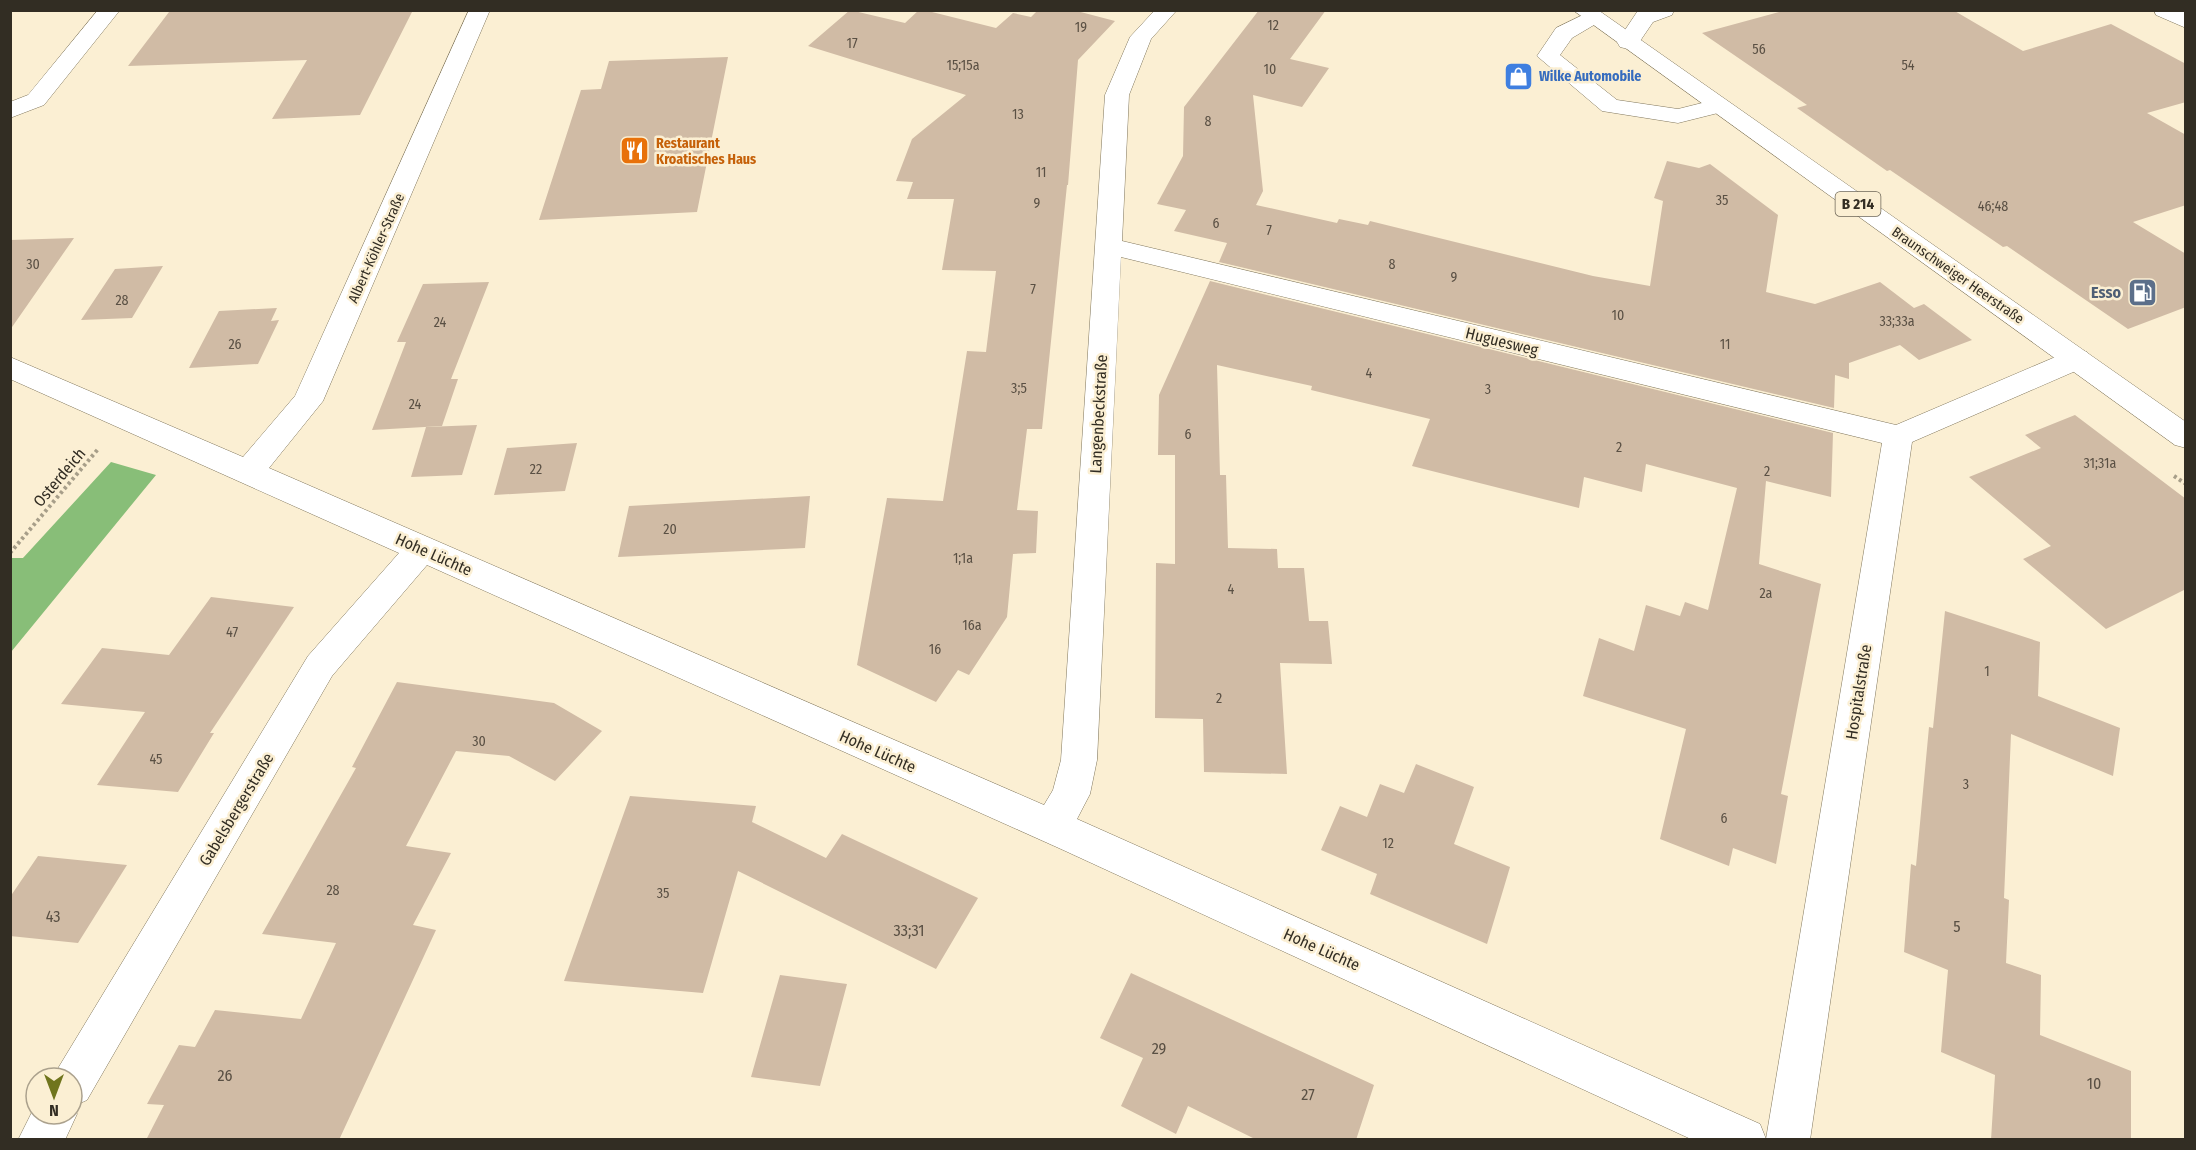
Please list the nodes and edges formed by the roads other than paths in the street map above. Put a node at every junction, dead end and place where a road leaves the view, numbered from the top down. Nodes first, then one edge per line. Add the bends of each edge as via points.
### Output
1 (110, 10) edge
2 (480, 10) edge
3 (1167, 10) edge
4 (1664, 10) edge
5 (2164, 10) edge
6 (1587, 14) edge
7 (2186, 22) edge
8 (1628, 42) junction
9 (1718, 106) junction
10 (10, 111) edge
11 (1107, 246) junction
12 (2077, 359) junction
13 (10, 367) edge
14 (1898, 436) junction
15 (2186, 436) edge
16 (248, 472) junction
17 (422, 549) junction
18 (1052, 827) junction
19 (83, 1066) edge
20 (48, 1126) edge
21 (39, 1140) edge
22 (1744, 1140) edge
23 (1788, 1140) edge

1 - 10 street via 36,100
2 - 16 street, Albert-Köhler-Straße via 308,401
3 - 11 street, Langenbeckstraße via 1141,37 1117,95
4 - 8 street via 1645,17
5 - 7 street
6 - 8 street, Braunschweiger Heerstraße / B 214
6 - 9 street via 1564,33 1548,56 1610,106 1678,116
8 - 9 street, Braunschweiger Heerstraße / B 214
9 - 12 street, Braunschweiger Heerstraße / B 214
11 - 14 street, Huguesweg
11 - 18 street, Langenbeckstraße via 1079,760 1071,794
12 - 14 street
12 - 15 street, Braunschweiger Heerstraße / B 214
13 - 16 street, Hohe Lüchte
14 - 23 street, Hospitalstraße
16 - 17 street, Hohe Lüchte
17 - 18 street, Hohe Lüchte
17 - 19 street, Gabelsbergerstraße via 320,666
18 - 22 street, Hohe Lüchte
20 - 21 street

